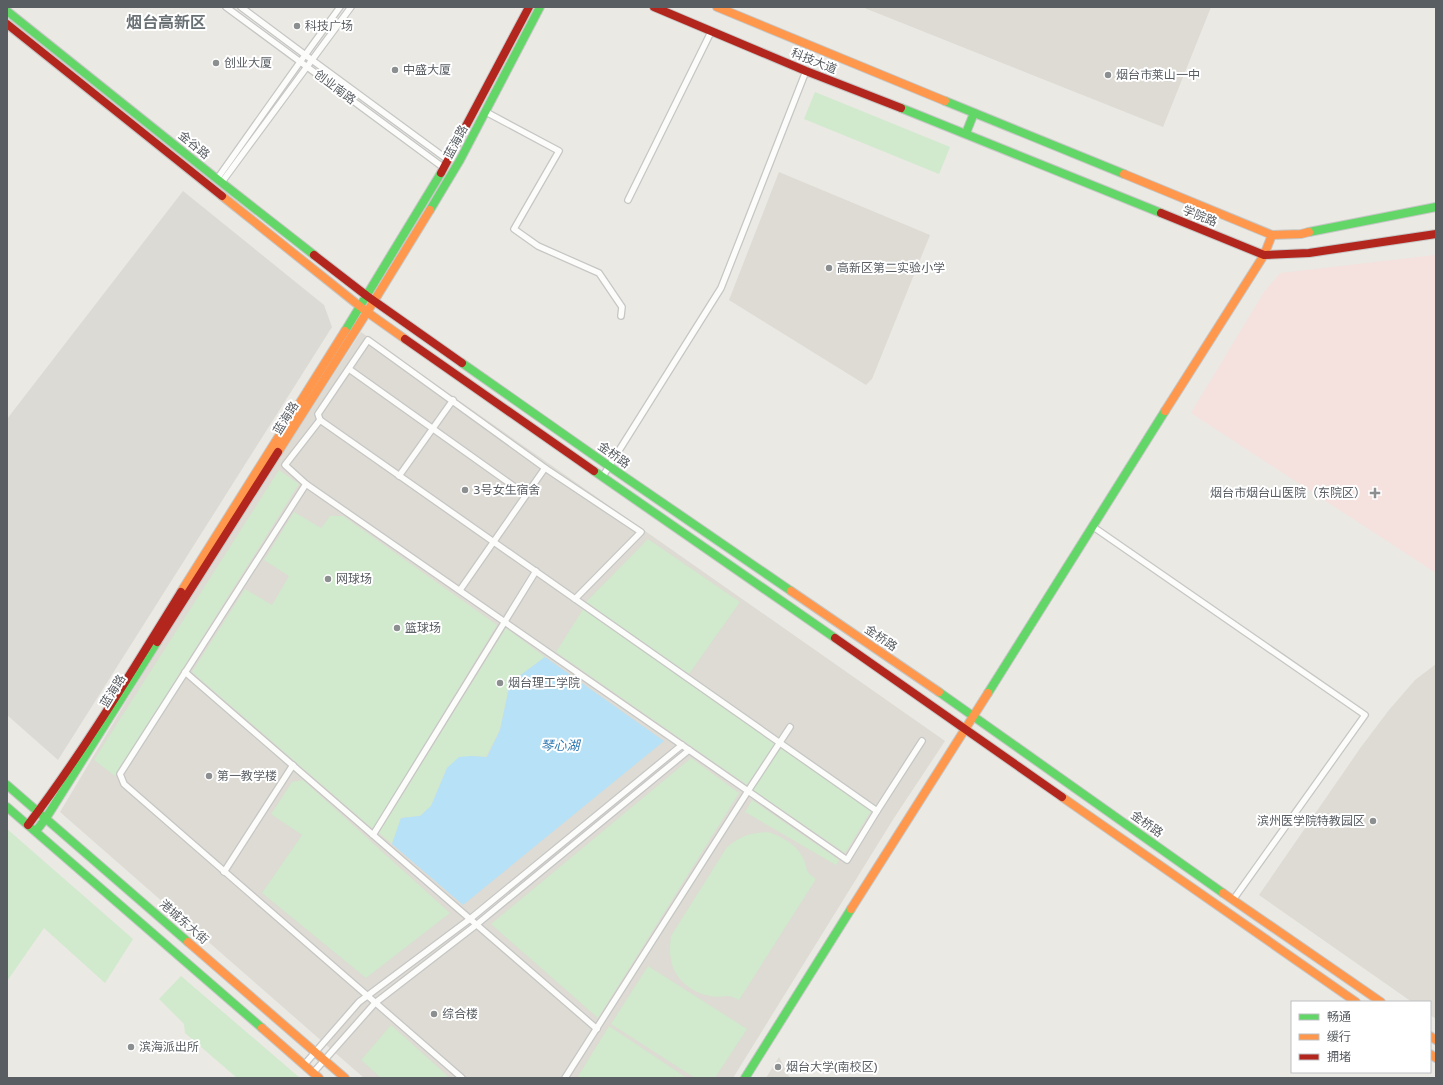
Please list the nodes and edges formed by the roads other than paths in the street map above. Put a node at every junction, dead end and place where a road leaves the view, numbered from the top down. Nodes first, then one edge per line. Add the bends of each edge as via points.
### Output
1 (226, 7) edge
2 (241, 7) edge
3 (340, 7) edge
4 (351, 7) edge
5 (529, 7) edge
6 (540, 7) edge
7 (654, 7) edge
8 (717, 7) edge
9 (9, 12) edge
10 (7, 24) edge
11 (712, 32) junction
12 (305, 55) junction
13 (312, 60) junction
14 (300, 62) junction
15 (307, 66) junction
16 (806, 71) junction
17 (486, 112) junction
18 (974, 113) junction
19 (966, 133) junction
20 (448, 160) junction
21 (444, 168) junction
22 (220, 181) junction
23 (628, 200) dead end
24 (1436, 207) edge
25 (1436, 234) edge
26 (1272, 235) junction
27 (1264, 255) junction
28 (367, 296) junction
29 (374, 301) junction
30 (360, 306) junction
31 (367, 312) junction
32 (622, 316) dead end
33 (349, 369) junction
34 (453, 400) junction
35 (320, 420) junction
36 (609, 466) junction
37 (545, 468) junction
38 (399, 476) junction
39 (603, 476) junction
40 (306, 484) junction
41 (526, 495) junction
42 (1092, 526) junction
43 (494, 542) junction
44 (536, 571) junction
45 (460, 590) junction
46 (575, 599) junction
47 (505, 622) junction
48 (185, 672) junction
49 (973, 715) junction
50 (790, 727) dead end
51 (964, 729) junction
52 (922, 741) dead end
53 (682, 745) junction
54 (689, 750) junction
55 (293, 765) junction
56 (7, 785) edge
57 (748, 791) junction
58 (7, 807) edge
59 (877, 810) junction
60 (37, 812) junction
61 (46, 818) junction
62 (28, 825) junction
63 (36, 831) junction
64 (374, 835) junction
65 (224, 872) junction
66 (1233, 900) junction
67 (470, 919) junction
68 (476, 925) junction
69 (367, 996) junction
70 (1355, 1001) edge
71 (1380, 1001) edge
72 (375, 1003) junction
73 (597, 1029) junction
74 (316, 1052) junction
75 (324, 1060) junction
76 (304, 1065) junction
77 (316, 1076) edge
78 (345, 1078) edge
79 (462, 1078) edge
80 (565, 1078) edge
81 (745, 1078) edge

1 - 14 street, 创业南路
2 - 12 street, 创业南路
3 - 12 street
4 - 13 street
5 - 20 street, 蓝海路
6 - 17 street, 蓝海路
7 - 11 street, 科技大道
8 - 18 street, 科技大道
9 - 22 street, 金谷路
10 - 30 street, 金谷路
11 - 16 street, 科技大道
11 - 23 street
12 - 13 street, 创业南路
12 - 14 street
13 - 15 street
13 - 20 street, 创业南路
14 - 15 street, 创业南路
14 - 22 street
15 - 21 street, 创业南路
15 - 22 street
16 - 19 street, 科技大道
16 - 36 street via 721,288
17 - 29 street, 蓝海路 via 460,160
17 - 32 street via 559,151 514,229 538,246 599,273 622,307
18 - 19 street
18 - 26 street, 学院路
19 - 27 street, 学院路
20 - 21 street, 蓝海路
21 - 28 street, 蓝海路
22 - 28 street, 金谷路
24 - 26 street, 学院路 via 1301,234
25 - 27 street, 学院路 via 1308,253
26 - 27 street
27 - 42 street
28 - 29 street, 金桥路
28 - 30 street, 蓝海路
29 - 31 street, 蓝海路
29 - 36 street, 金桥路
30 - 31 street, 金桥路
30 - 60 street, 蓝海路 via 97,727
31 - 39 street, 金桥路
31 - 61 street, 蓝海路
33 - 34 street via 368,340
33 - 35 street via 318,414
33 - 41 street
34 - 37 street
34 - 38 street
35 - 38 street
35 - 40 street via 285,465
36 - 39 street
36 - 49 street, 金桥路
37 - 41 street
37 - 46 street via 641,532
38 - 43 street
39 - 51 street, 金桥路
40 - 45 street
40 - 48 street
41 - 43 street
42 - 49 street
42 - 66 street via 1365,714
43 - 44 street
43 - 45 street
44 - 46 street
44 - 47 street
45 - 47 street
46 - 59 street
47 - 53 street
47 - 64 street
48 - 55 street
48 - 65 street via 120,774 124,784
49 - 51 street
49 - 66 street, 金桥路
50 - 57 street
51 - 70 street, 金桥路
51 - 81 street
52 - 59 street
53 - 54 street
53 - 67 street
54 - 57 street
54 - 68 street
55 - 64 street
55 - 65 street
56 - 60 street, 港城东大街
57 - 59 street via 847,860
57 - 73 street
58 - 62 street
60 - 61 street, 港城东大街
60 - 62 street, 蓝海路
61 - 63 street, 蓝海路
61 - 74 street, 港城东大街
62 - 63 street
63 - 76 street
64 - 67 street
65 - 69 street
66 - 71 street, 金桥路
67 - 68 street
67 - 69 street
68 - 72 street
68 - 73 street
69 - 72 street
69 - 74 street
72 - 75 street
72 - 79 street
73 - 80 street
74 - 75 street, 港城东大街
74 - 76 street
75 - 77 street
75 - 78 street, 港城东大街
76 - 77 street

